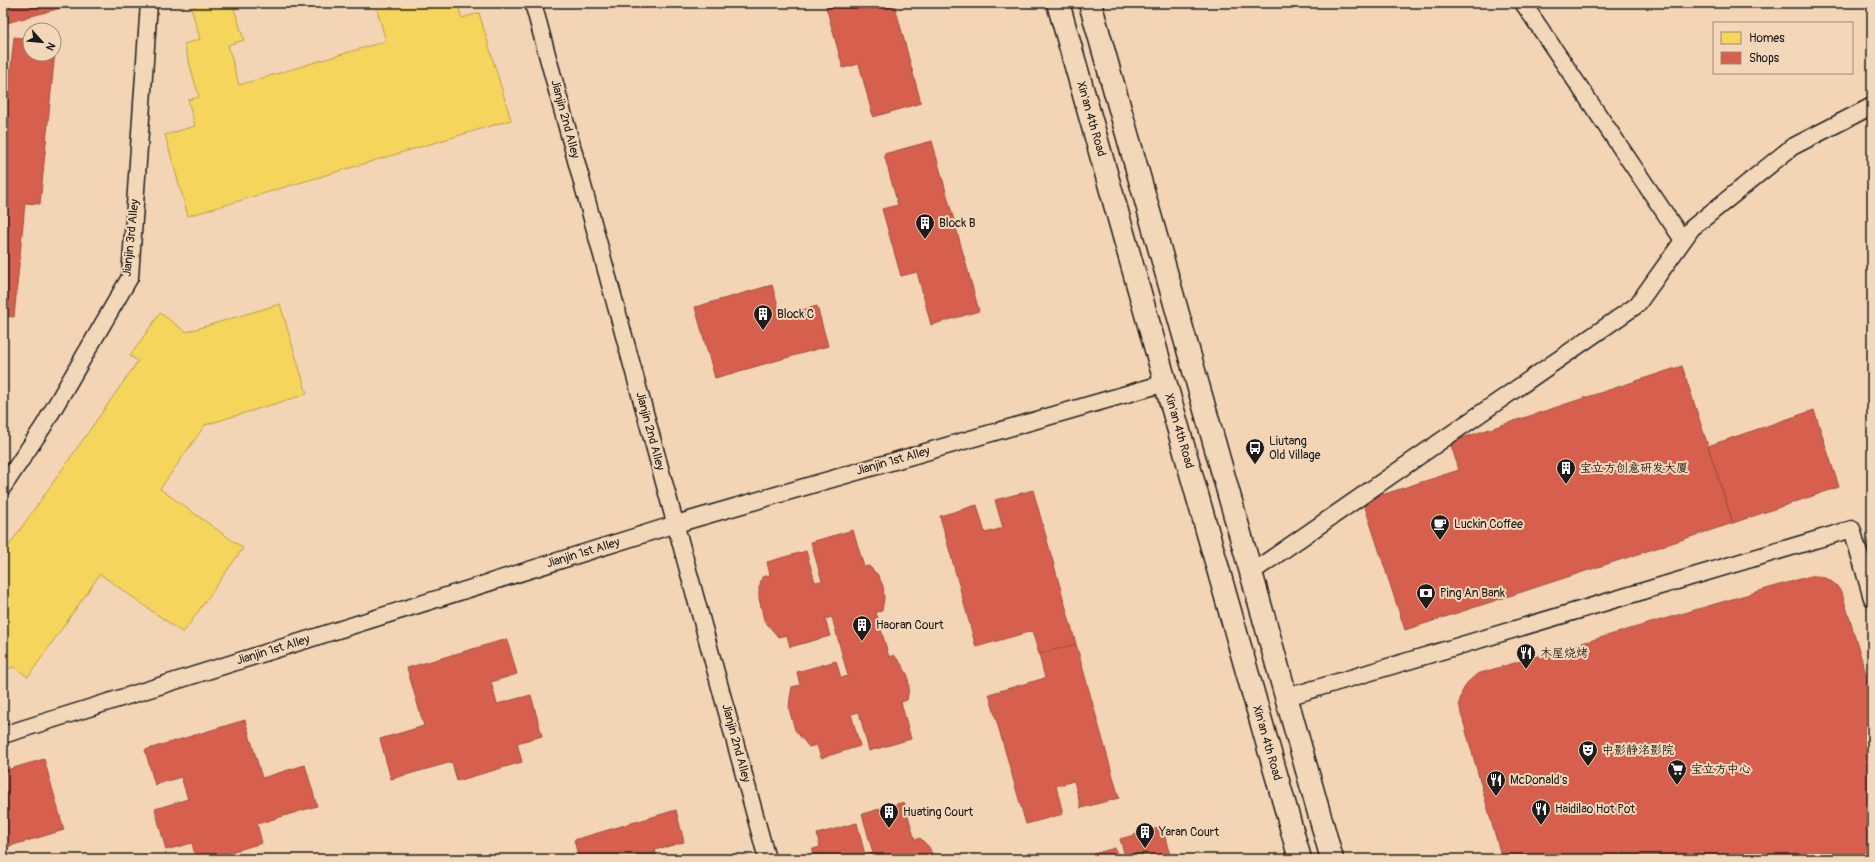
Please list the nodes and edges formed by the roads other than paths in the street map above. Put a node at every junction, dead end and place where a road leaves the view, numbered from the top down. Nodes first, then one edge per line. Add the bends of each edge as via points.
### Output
1 (149, 3) edge
2 (533, 3) edge
3 (1058, 3) edge
4 (1090, 3) edge
5 (1523, 3) edge
6 (1872, 106) edge
7 (1683, 240) junction
8 (1165, 382) junction
9 (3, 487) edge
10 (676, 524) junction
11 (1252, 572) junction
12 (1872, 598) edge
13 (1286, 697) junction
14 (3, 735) edge
15 (768, 859) edge
16 (1300, 859) edge
17 (1332, 859) edge

1 - 9 lane, Jianjin 3rd Alley via 130,277 43,427
2 - 10 lane, Jianjin 2nd Alley
3 - 8 main road, Xin'an 4th Road
4 - 11 main road
5 - 7 lane
6 - 7 lane via 1792,147 1692,228
7 - 11 lane via 1638,305
8 - 10 lane, Jianjin 1st Alley
8 - 16 main road, Xin'an 4th Road
10 - 14 lane, Jianjin 1st Alley
10 - 15 lane, Jianjin 2nd Alley
11 - 13 main road
12 - 13 lane via 1852,529
13 - 17 main road

